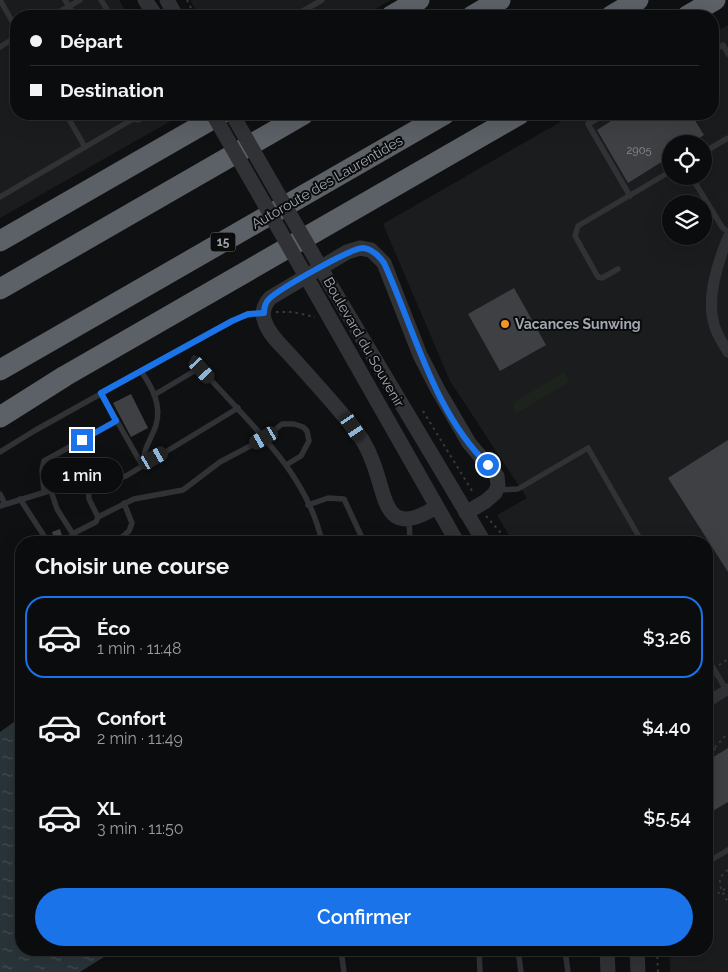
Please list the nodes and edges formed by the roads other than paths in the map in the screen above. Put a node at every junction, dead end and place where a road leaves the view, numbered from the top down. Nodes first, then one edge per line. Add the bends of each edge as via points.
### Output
1 (0, 0) edge
2 (65, 0) edge
3 (80, 0) edge
4 (322, 0) edge
5 (419, 0) edge
6 (500, 0) edge
7 (638, 0) edge
8 (693, 0) edge
9 (716, 0) edge
10 (69, 6) junction
11 (62, 10) edge
12 (71, 10) edge
13 (304, 10) edge
14 (402, 10) edge
15 (482, 10) edge
16 (621, 10) edge
17 (679, 10) edge
18 (698, 10) edge
19 (10, 18) edge
20 (719, 47) edge
21 (728, 54) edge
22 (69, 120) edge
23 (126, 120) edge
24 (211, 120) edge
25 (215, 120) edge
26 (235, 120) edge
27 (294, 120) edge
28 (435, 120) edge
29 (510, 120) edge
30 (595, 120) edge
31 (728, 138) edge
32 (85, 147) junction
33 (712, 147) edge
34 (662, 176) edge
35 (696, 185) edge
36 (630, 196) junction
37 (0, 197) edge
38 (24, 227) junction
39 (728, 232) edge
40 (728, 237) edge
41 (0, 241) edge
42 (0, 246) edge
43 (618, 269) dead end
44 (0, 289) edge
45 (264, 313) junction
46 (728, 352) edge
47 (194, 358) dead end
48 (200, 367) junction
49 (0, 370) edge
50 (141, 371) junction
51 (65, 376) junction
52 (101, 393) junction
53 (154, 395) junction
54 (0, 401) edge
55 (238, 408) junction
56 (0, 417) edge
57 (116, 421) junction
58 (264, 438) junction
59 (0, 452) edge
60 (142, 465) junction
61 (286, 466) junction
62 (88, 484) junction
63 (497, 490) junction
64 (48, 492) junction
65 (0, 494) edge
66 (20, 500) junction
67 (124, 503) junction
68 (308, 505) junction
69 (2, 506) edge
70 (436, 507) junction
71 (466, 513) junction
72 (98, 517) junction
73 (409, 519) junction
74 (74, 533) junction
75 (44, 536) edge
76 (72, 536) edge
77 (75, 536) edge
78 (123, 536) edge
79 (321, 536) edge
80 (361, 536) edge
81 (410, 536) edge
82 (453, 536) edge
83 (480, 536) edge
84 (639, 536) edge
85 (713, 667) edge
86 (728, 691) edge
87 (713, 699) edge
88 (728, 850) edge
89 (713, 859) edge
90 (342, 956) edge
91 (479, 956) edge
92 (519, 956) edge
93 (566, 956) edge
94 (607, 956) edge
95 (637, 956) edge
96 (344, 972) edge
97 (480, 972) edge
98 (521, 972) edge
99 (568, 972) edge
100 (608, 972) edge
101 (638, 972) edge

1 - 19 lane
2 - 10 lane
3 - 10 lane
4 - 13 lane
5 - 14 highway
6 - 15 highway
7 - 16 highway
8 - 17 highway
9 - 18 highway
10 - 11 lane
10 - 12 lane
20 - 21 lane via 723,45
22 - 32 lane
23 - 32 lane
24 - 38 highway
25 - 70 street, Boulevard du Souvenir, bridge
26 - 71 street, Boulevard du Souvenir, bridge
27 - 44 highway
28 - 49 highway, Autoroute des Laurentides / 15
29 - 51 highway
30 - 36 lane via 588,124
31 - 33 lane
32 - 37 lane
34 - 36 lane
35 - 39 lane
36 - 43 lane via 578,226 574,236 598,277
38 - 41 highway
38 - 42 highway
40 - 46 street via 714,286 712,312 716,331
45 - 50 lane via 240,317
45 - 63 street via 267,302 278,293 347,252 360,248 376,253 388,271 430,376 468,443 497,476
45 - 73 street via 266,326 362,440 388,510 397,517
47 - 48 lane
48 - 53 lane
48 - 55 lane
50 - 52 lane
50 - 53 lane
51 - 54 highway
51 - 56 highway
52 - 57 lane
52 - 59 lane
53 - 60 lane via 158,407 157,420 145,446
55 - 58 lane
55 - 60 lane
57 - 60 lane
57 - 64 lane via 44,461 42,470
58 - 61 lane
58 - 61 lane via 287,423 299,425 307,431 307,448
58 - 67 lane via 220,462 183,490
60 - 62 lane via 117,479
61 - 68 lane
62 - 64 lane
62 - 72 lane via 89,499
63 - 71 street via 486,502
63 - 84 lane via 518,489 588,448
64 - 66 lane
64 - 74 lane
65 - 69 lane
66 - 69 lane
66 - 75 lane
67 - 72 lane
67 - 78 lane via 132,523
68 - 79 lane
68 - 80 lane via 328,498 344,499
70 - 73 street
70 - 82 street, Boulevard du Souvenir
71 - 83 street, Boulevard du Souvenir
72 - 74 lane via 96,522
73 - 81 lane
74 - 76 lane
74 - 77 lane
85 - 86 lane
86 - 87 street
88 - 89 lane
90 - 96 lane
91 - 97 lane
92 - 98 lane
93 - 99 lane
94 - 100 street
95 - 101 street

